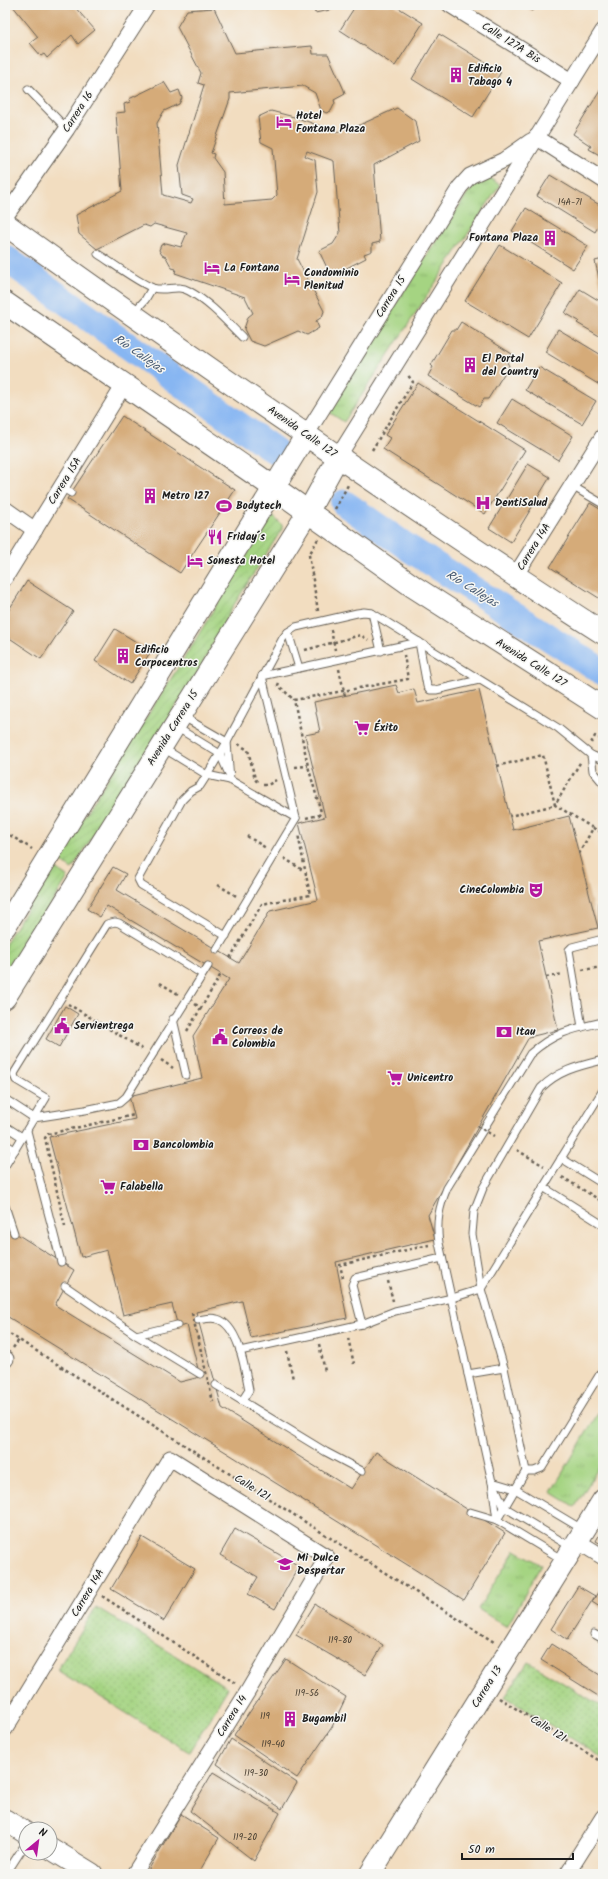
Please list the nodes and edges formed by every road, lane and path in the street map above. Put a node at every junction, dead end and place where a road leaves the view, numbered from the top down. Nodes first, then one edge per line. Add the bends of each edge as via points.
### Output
1 (147, 5) edge
2 (450, 5) edge
3 (603, 32) edge
4 (572, 81) junction
5 (28, 89) dead end
6 (67, 129) junction
7 (536, 137) junction
8 (486, 168) junction
9 (603, 180) edge
10 (505, 191) junction
11 (5, 217) edge
12 (5, 224) edge
13 (98, 254) dead end
14 (152, 288) junction
15 (5, 302) edge
16 (132, 315) junction
17 (242, 337) dead end
18 (405, 372) dead end
19 (124, 385) junction
20 (306, 435) junction
21 (603, 436) edge
22 (372, 450) dead end
23 (338, 457) junction
24 (572, 486) junction
25 (274, 488) junction
26 (603, 504) edge
27 (5, 509) edge
28 (308, 512) junction
29 (35, 530) junction
30 (309, 555) dead end
31 (515, 576) junction
32 (5, 578) edge
33 (372, 613) junction
34 (318, 614) dead end
35 (288, 632) junction
36 (603, 632) edge
37 (419, 642) junction
38 (381, 651) junction
39 (299, 668) junction
40 (262, 676) junction
41 (479, 680) junction
42 (603, 708) edge
43 (178, 720) junction
44 (228, 740) junction
45 (603, 740) edge
46 (161, 747) junction
47 (589, 753) junction
48 (220, 754) junction
49 (603, 760) edge
50 (308, 766) dead end
51 (497, 766) dead end
52 (285, 773) junction
53 (207, 775) junction
54 (230, 780) junction
55 (603, 783) edge
56 (555, 805) junction
57 (510, 816) dead end
58 (296, 818) junction
59 (593, 828) junction
60 (5, 832) edge
61 (603, 833) edge
62 (37, 852) dead end
63 (579, 854) dead end
64 (603, 904) edge
65 (603, 924) edge
66 (5, 927) edge
67 (226, 936) junction
68 (603, 939) edge
69 (217, 950) dead end
70 (208, 966) dead end
71 (202, 974) junction
72 (5, 998) edge
73 (59, 999) junction
74 (173, 1019) junction
75 (603, 1022) edge
76 (582, 1027) junction
77 (153, 1055) junction
78 (603, 1060) edge
79 (175, 1074) dead end
80 (186, 1075) dead end
81 (603, 1090) edge
82 (5, 1099) edge
83 (134, 1115) dead end
84 (34, 1118) junction
85 (5, 1126) edge
86 (477, 1126) dead end
87 (25, 1134) junction
88 (494, 1136) dead end
89 (5, 1144) edge
90 (15, 1150) junction
91 (517, 1150) dead end
92 (561, 1158) junction
93 (5, 1166) edge
94 (545, 1166) dead end
95 (553, 1172) junction
96 (603, 1184) edge
97 (543, 1187) junction
98 (603, 1202) edge
99 (5, 1206) edge
100 (602, 1223) edge
101 (66, 1232) dead end
102 (14, 1233) dead end
103 (439, 1242) junction
104 (442, 1258) junction
105 (61, 1262) dead end
106 (343, 1279) dead end
107 (65, 1286) dead end
108 (481, 1289) junction
109 (452, 1298) junction
110 (192, 1313) dead end
111 (198, 1320) dead end
112 (362, 1324) junction
113 (177, 1325) dead end
114 (346, 1328) junction
115 (5, 1331) edge
116 (136, 1334) junction
117 (317, 1334) junction
118 (285, 1341) junction
119 (240, 1351) junction
120 (354, 1364) dead end
121 (504, 1368) junction
122 (603, 1369) edge
123 (325, 1371) dead end
124 (200, 1374) dead end
125 (468, 1374) junction
126 (293, 1379) dead end
127 (216, 1384) dead end
128 (242, 1401) junction
129 (213, 1402) dead end
130 (170, 1458) joint
131 (362, 1471) dead end
132 (526, 1471) junction
133 (492, 1482) junction
134 (515, 1489) junction
135 (603, 1500) edge
136 (504, 1507) junction
137 (470, 1512) dead end
138 (497, 1520) junction
139 (575, 1545) junction
140 (327, 1557) joint
141 (603, 1557) edge
142 (90, 1589) junction
143 (594, 1634) dead end
144 (603, 1639) edge
145 (500, 1645) dead end
146 (248, 1691) junction
147 (493, 1694) dead end
148 (5, 1729) edge
149 (603, 1763) edge
150 (603, 1817) edge
151 (5, 1820) edge
152 (18, 1828) edge
153 (58, 1853) edge
154 (18, 1855) edge
155 (6, 1874) edge
156 (92, 1874) edge
157 (134, 1874) edge
158 (370, 1874) edge
159 (567, 1874) edge

1 - 6 street, Carrera 16
2 - 4 street, Calle 127A Bis
3 - 4 street, Carrera 15
4 - 7 street, Carrera 15
5 - 6 lane
6 - 11 street, Carrera 16
7 - 8 street, Carrera 15 via 512,155
7 - 9 street
7 - 10 street, Carrera 15
8 - 10 street via 498,173
8 - 20 street, Carrera 15 via 470,176 460,187
10 - 23 street, Carrera 15
12 - 16 main road, Avenida Calle 127
13 - 14 lane
14 - 16 lane
14 - 17 lane via 164,291 176,287 187,290 203,301
15 - 19 main road, Avenida Calle 127
16 - 20 main road, Avenida Calle 127
18 - 22 path via 413,382
19 - 25 main road, Avenida Calle 127
19 - 29 street, Carrera 15A via 66,490
20 - 23 main road, Avenida Calle 127
20 - 25 main road
21 - 24 street, Carrera 14A
23 - 28 main road, Avenida Carrera 15
23 - 31 main road, Avenida Calle 127
24 - 26 lane
24 - 31 street, Carrera 14A
25 - 28 main road, Avenida Calle 127
25 - 66 main road
27 - 29 street
28 - 42 main road, Avenida Calle 127 via 414,587
28 - 43 main road, Avenida Carrera 15
29 - 32 street, Carrera 15A
30 - 34 path
31 - 36 main road, Avenida Calle 127
33 - 35 lane via 357,613 296,627
33 - 37 lane
33 - 38 lane
35 - 39 lane
35 - 40 lane
37 - 38 lane
37 - 41 lane
37 - 41 lane via 426,686 430,690
38 - 39 lane
39 - 40 lane
40 - 44 lane
40 - 52 lane
41 - 47 lane via 558,728
43 - 44 lane
43 - 46 main road, Avenida Carrera 15
43 - 48 lane
44 - 48 lane
44 - 52 path via 248,750 255,779 260,785 268,785
44 - 54 lane
45 - 47 path via 595,736
46 - 53 lane
46 - 72 main road, Avenida Carrera 15
47 - 49 lane
47 - 55 lane via 592,771
47 - 56 path
48 - 53 lane
48 - 54 lane
50 - 52 path via 292,768
51 - 56 path via 542,755
52 - 58 lane
53 - 54 lane
53 - 67 lane via 200,786 182,800 138,879 141,885
54 - 58 lane
56 - 57 path
56 - 59 path
58 - 67 lane
59 - 61 path
59 - 63 path
60 - 62 path
64 - 65 lane
67 - 69 lane
68 - 76 lane via 569,950
70 - 71 lane
71 - 73 lane via 119,923 111,922 103,928
71 - 74 lane
73 - 77 path
73 - 84 lane via 14,1075 16,1080 46,1098
74 - 77 lane
74 - 80 lane
75 - 76 lane
76 - 103 lane via 558,1034 530,1054 447,1188 438,1218
77 - 79 path via 174,1068
77 - 84 lane via 130,1093 119,1103
78 - 108 lane via 561,1072 541,1088 483,1188 474,1211 472,1234
81 - 92 lane
82 - 84 lane
83 - 101 path via 48,1134 45,1138
84 - 87 lane
85 - 87 lane
86 - 88 path, bridge
87 - 90 lane
87 - 105 lane
89 - 90 lane
90 - 93 lane
91 - 94 path
92 - 95 lane
92 - 96 lane
95 - 97 lane
95 - 98 path
97 - 100 lane
97 - 108 lane
99 - 102 lane
103 - 104 lane
103 - 106 path via 340,1265
104 - 109 lane
104 - 112 lane via 355,1278 352,1285
107 - 116 lane
108 - 109 lane
108 - 121 lane
109 - 112 lane via 395,1311
109 - 125 lane
110 - 129 path, bridge
111 - 119 lane via 214,1318 223,1322 233,1334
112 - 114 lane
113 - 116 lane
114 - 117 lane
114 - 120 path
115 - 145 path, Calle 121
116 - 124 lane
117 - 118 lane
117 - 123 path
118 - 119 lane
118 - 126 path
119 - 128 lane via 249,1390
121 - 125 lane
121 - 132 lane
122 - 132 lane via 542,1468 534,1472
125 - 133 lane
127 - 128 lane
128 - 131 lane
130 - 140 street, Calle 121
130 - 142 street, Carrera 14A
132 - 134 lane
133 - 134 lane
133 - 136 lane
133 - 138 lane
134 - 136 lane
134 - 139 lane
135 - 139 main road, Carrera 13
136 - 138 lane
136 - 139 lane
137 - 138 lane
138 - 139 lane
139 - 141 street
139 - 158 main road, Carrera 13
140 - 146 street, Carrera 14
142 - 146 path
142 - 148 street, Carrera 14A
143 - 144 lane
146 - 157 street, Carrera 14
147 - 149 path, Calle 121
150 - 159 street
151 - 152 main road
153 - 156 main road
154 - 155 lane

